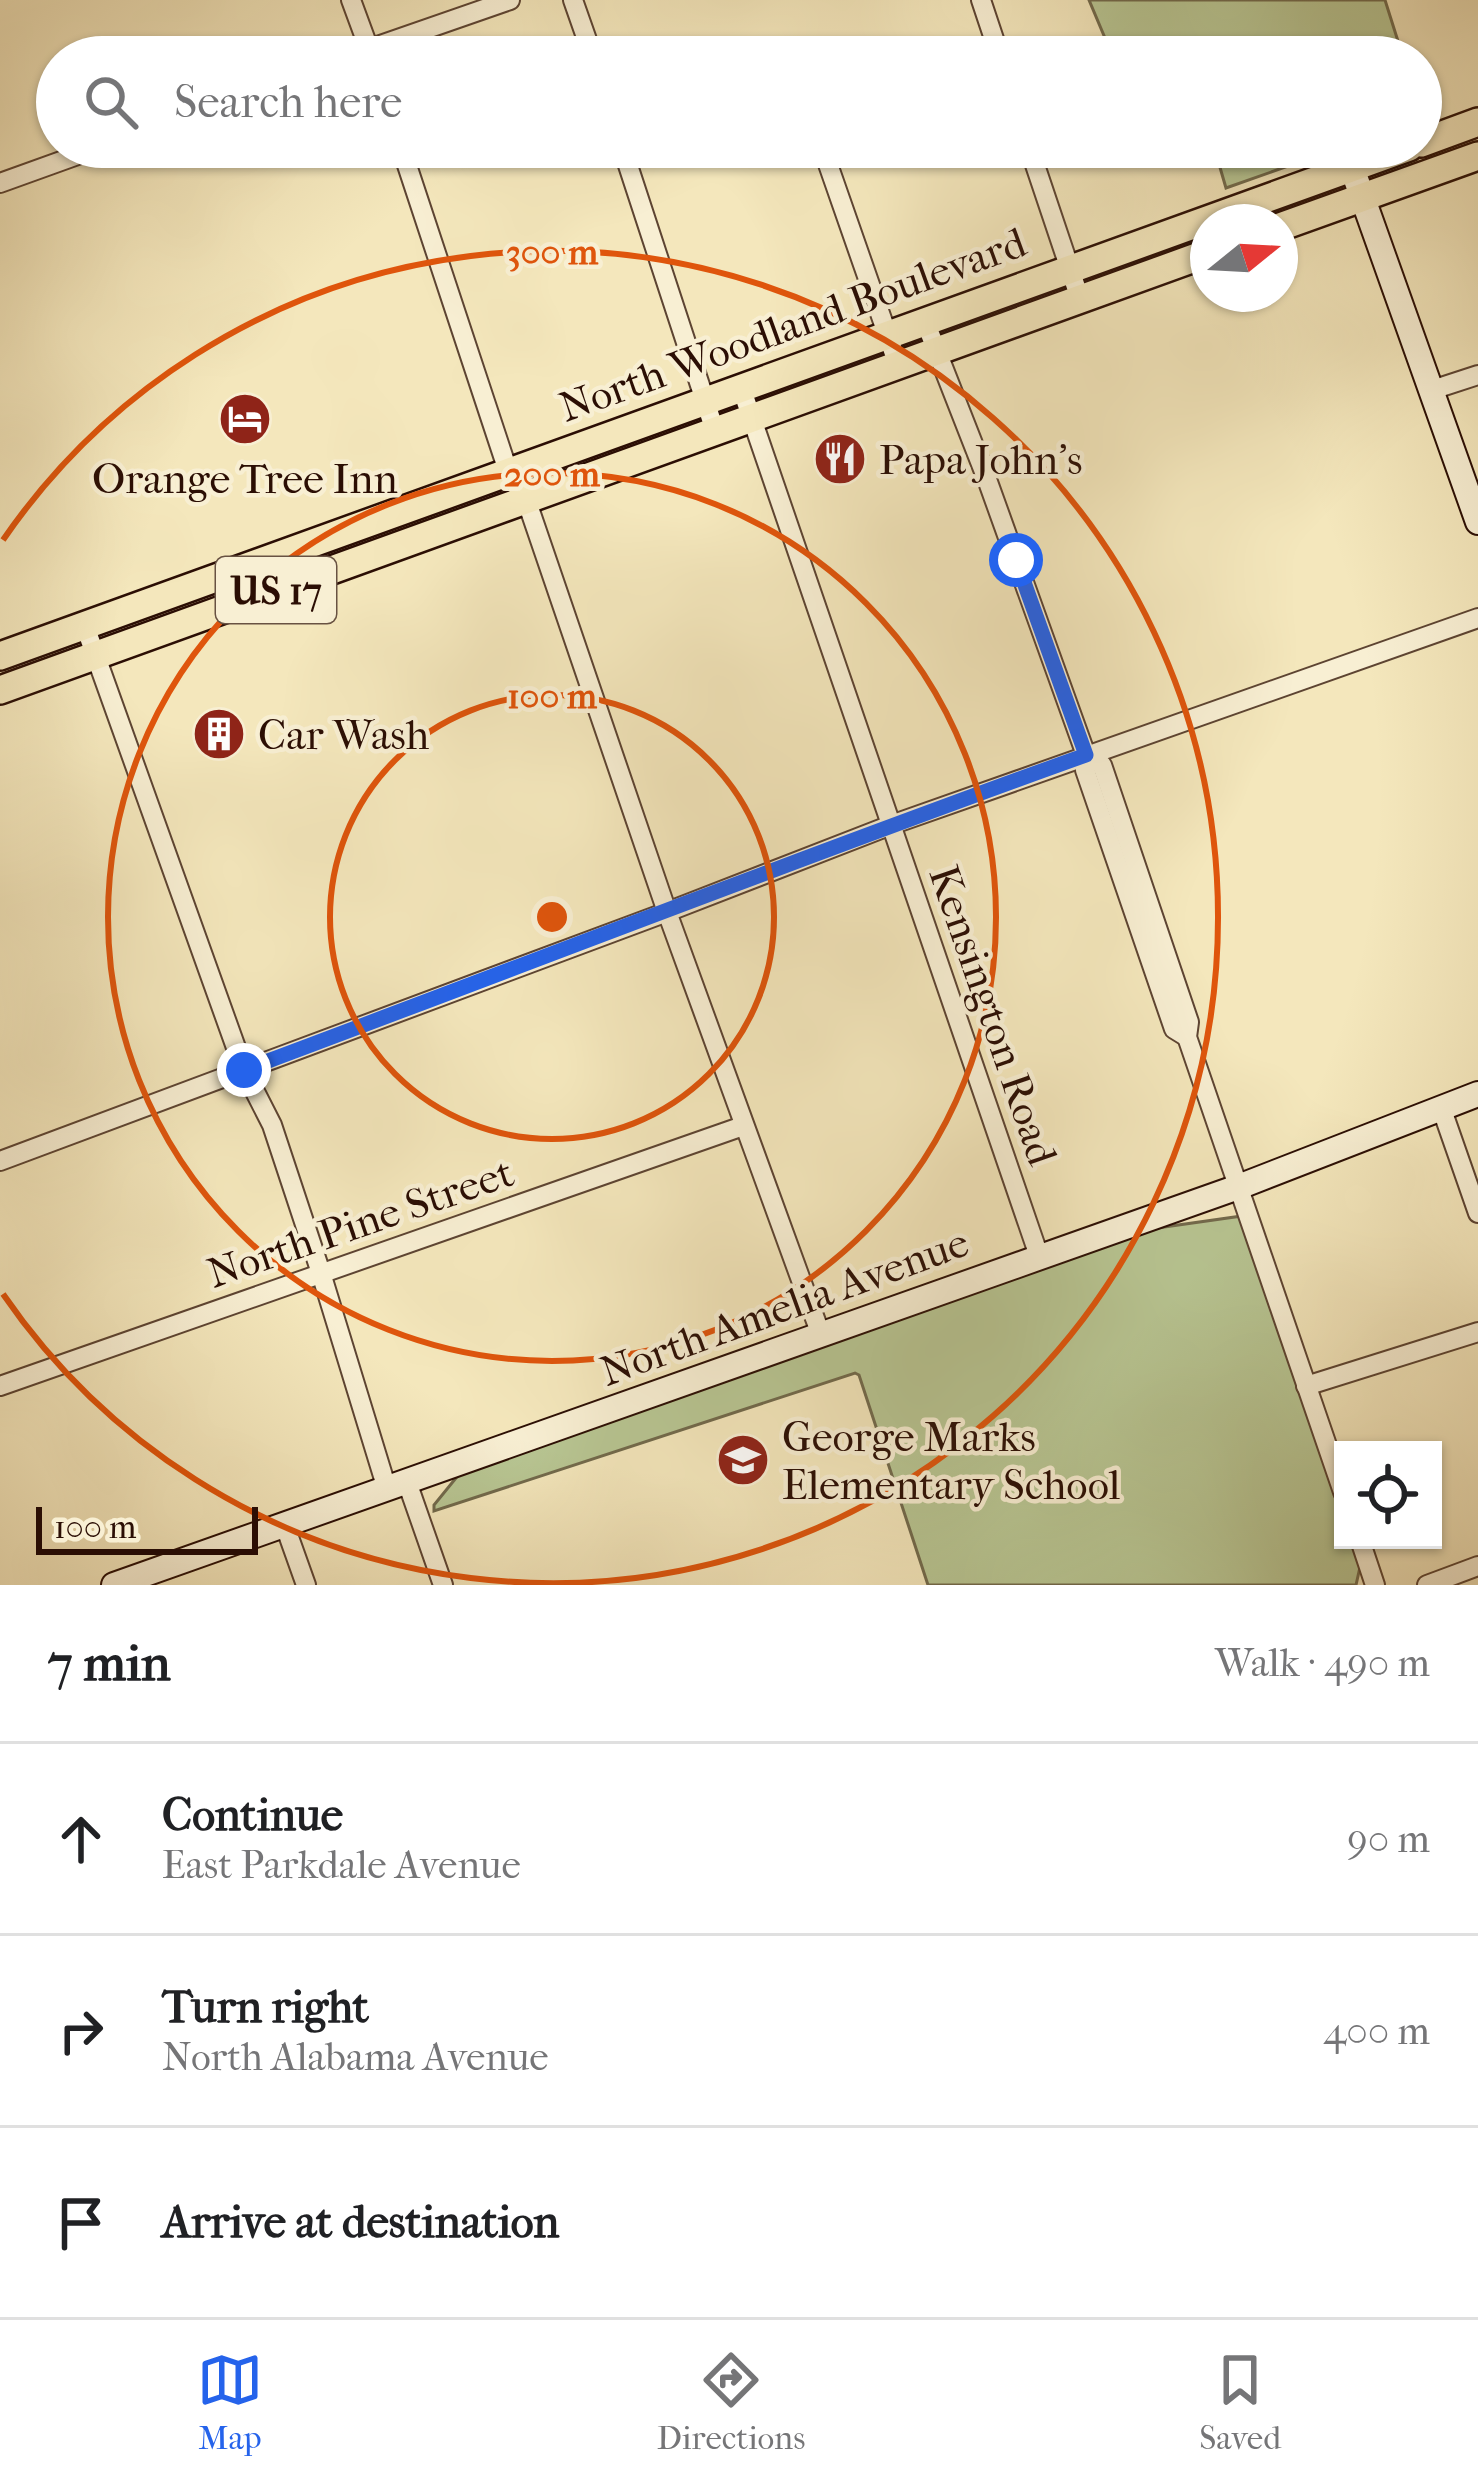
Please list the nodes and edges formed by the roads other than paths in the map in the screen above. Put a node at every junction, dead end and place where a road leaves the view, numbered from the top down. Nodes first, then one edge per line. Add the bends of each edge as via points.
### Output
1 (351, 0) edge
2 (510, 0) edge
3 (981, 0) edge
4 (574, 1) edge
5 (364, 36) edge
6 (415, 36) edge
7 (586, 36) edge
8 (993, 36) edge
9 (1478, 122) edge
10 (1442, 135) edge
11 (1478, 156) edge
12 (42, 168) edge
13 (408, 168) edge
14 (629, 168) edge
15 (829, 168) edge
16 (1036, 168) edge
17 (1352, 168) joint
18 (0, 183) edge
19 (1363, 197) junction
20 (1298, 220) edge
21 (1190, 259) edge
22 (1069, 269) junction
23 (1080, 299) junction
24 (925, 320) junction
25 (888, 334) junction
26 (937, 351) junction
27 (898, 365) junction
28 (1478, 375) edge
29 (741, 388) junction
30 (1432, 390) junction
31 (704, 401) junction
32 (752, 418) junction
33 (715, 431) junction
34 (508, 471) junction
35 (526, 499) junction
36 (1478, 522) edge
37 (1478, 619) edge
38 (85, 626) junction
39 (0, 656) edge
40 (95, 656) junction
41 (0, 690) edge
42 (1086, 755) junction
43 (891, 825) junction
44 (668, 912) junction
45 (244, 1070) junction
46 (1478, 1094) edge
47 (1441, 1107) junction
48 (743, 1126) junction
49 (0, 1161) edge
50 (1241, 1186) junction
51 (1478, 1214) edge
52 (1040, 1256) junction
53 (321, 1273) junction
54 (1478, 1333) edge
55 (820, 1335) junction
56 (0, 1386) edge
57 (1306, 1387) junction
58 (1334, 1466) edge
59 (397, 1486) junction
60 (285, 1526) junction
61 (1363, 1549) edge
62 (1478, 1567) edge
63 (114, 1585) edge
64 (306, 1585) edge
65 (443, 1585) edge
66 (1375, 1585) edge
67 (1427, 1585) edge

1 - 5 street
2 - 6 street
3 - 8 street
4 - 7 street
9 - 10 main road
11 - 19 main road
12 - 18 street
13 - 34 street
14 - 31 street
15 - 25 street
16 - 22 street
17 - 19 main road
17 - 22 main road, North Woodland Boulevard / US 17
19 - 20 main road
19 - 30 main road
21 - 23 main road, North Woodland Boulevard / US 17
22 - 23 street
22 - 24 main road, North Woodland Boulevard / US 17
23 - 26 main road, North Woodland Boulevard / US 17
24 - 25 main road, North Woodland Boulevard / US 17
24 - 26 street
25 - 27 street
25 - 29 main road, North Woodland Boulevard / US 17
26 - 27 main road, North Woodland Boulevard / US 17
26 - 42 street
27 - 32 main road, North Woodland Boulevard / US 17
28 - 30 street
29 - 31 main road, North Woodland Boulevard / US 17
29 - 32 street, Kensington Road
30 - 36 main road
31 - 33 street
31 - 34 main road, North Woodland Boulevard / US 17
32 - 33 main road, North Woodland Boulevard / US 17
32 - 43 street, Kensington Road
33 - 35 main road, North Woodland Boulevard / US 17
34 - 35 street
34 - 38 main road, North Woodland Boulevard / US 17
35 - 40 main road, North Woodland Boulevard / US 17
35 - 44 street
37 - 42 street
38 - 39 main road, North Woodland Boulevard / US 17
38 - 40 street
40 - 41 main road, North Woodland Boulevard / US 17
40 - 45 street
42 - 43 street
42 - 50 street via 1102,765
43 - 44 street
43 - 52 street, Kensington Road
44 - 45 street
44 - 48 street
45 - 49 street
45 - 53 street via 272,1125
46 - 47 main road, North Amelia Avenue
47 - 50 main road, North Amelia Avenue
47 - 51 street
48 - 53 street, North Pine Street
48 - 55 street
50 - 52 main road, North Amelia Avenue
50 - 57 street
52 - 55 main road, North Amelia Avenue
53 - 56 street, North Pine Street
53 - 59 street
54 - 57 street
55 - 59 main road, North Amelia Avenue
57 - 58 street
59 - 60 main road, North Amelia Avenue
59 - 65 street
60 - 63 main road, North Amelia Avenue
60 - 64 street
61 - 66 street
62 - 67 street

